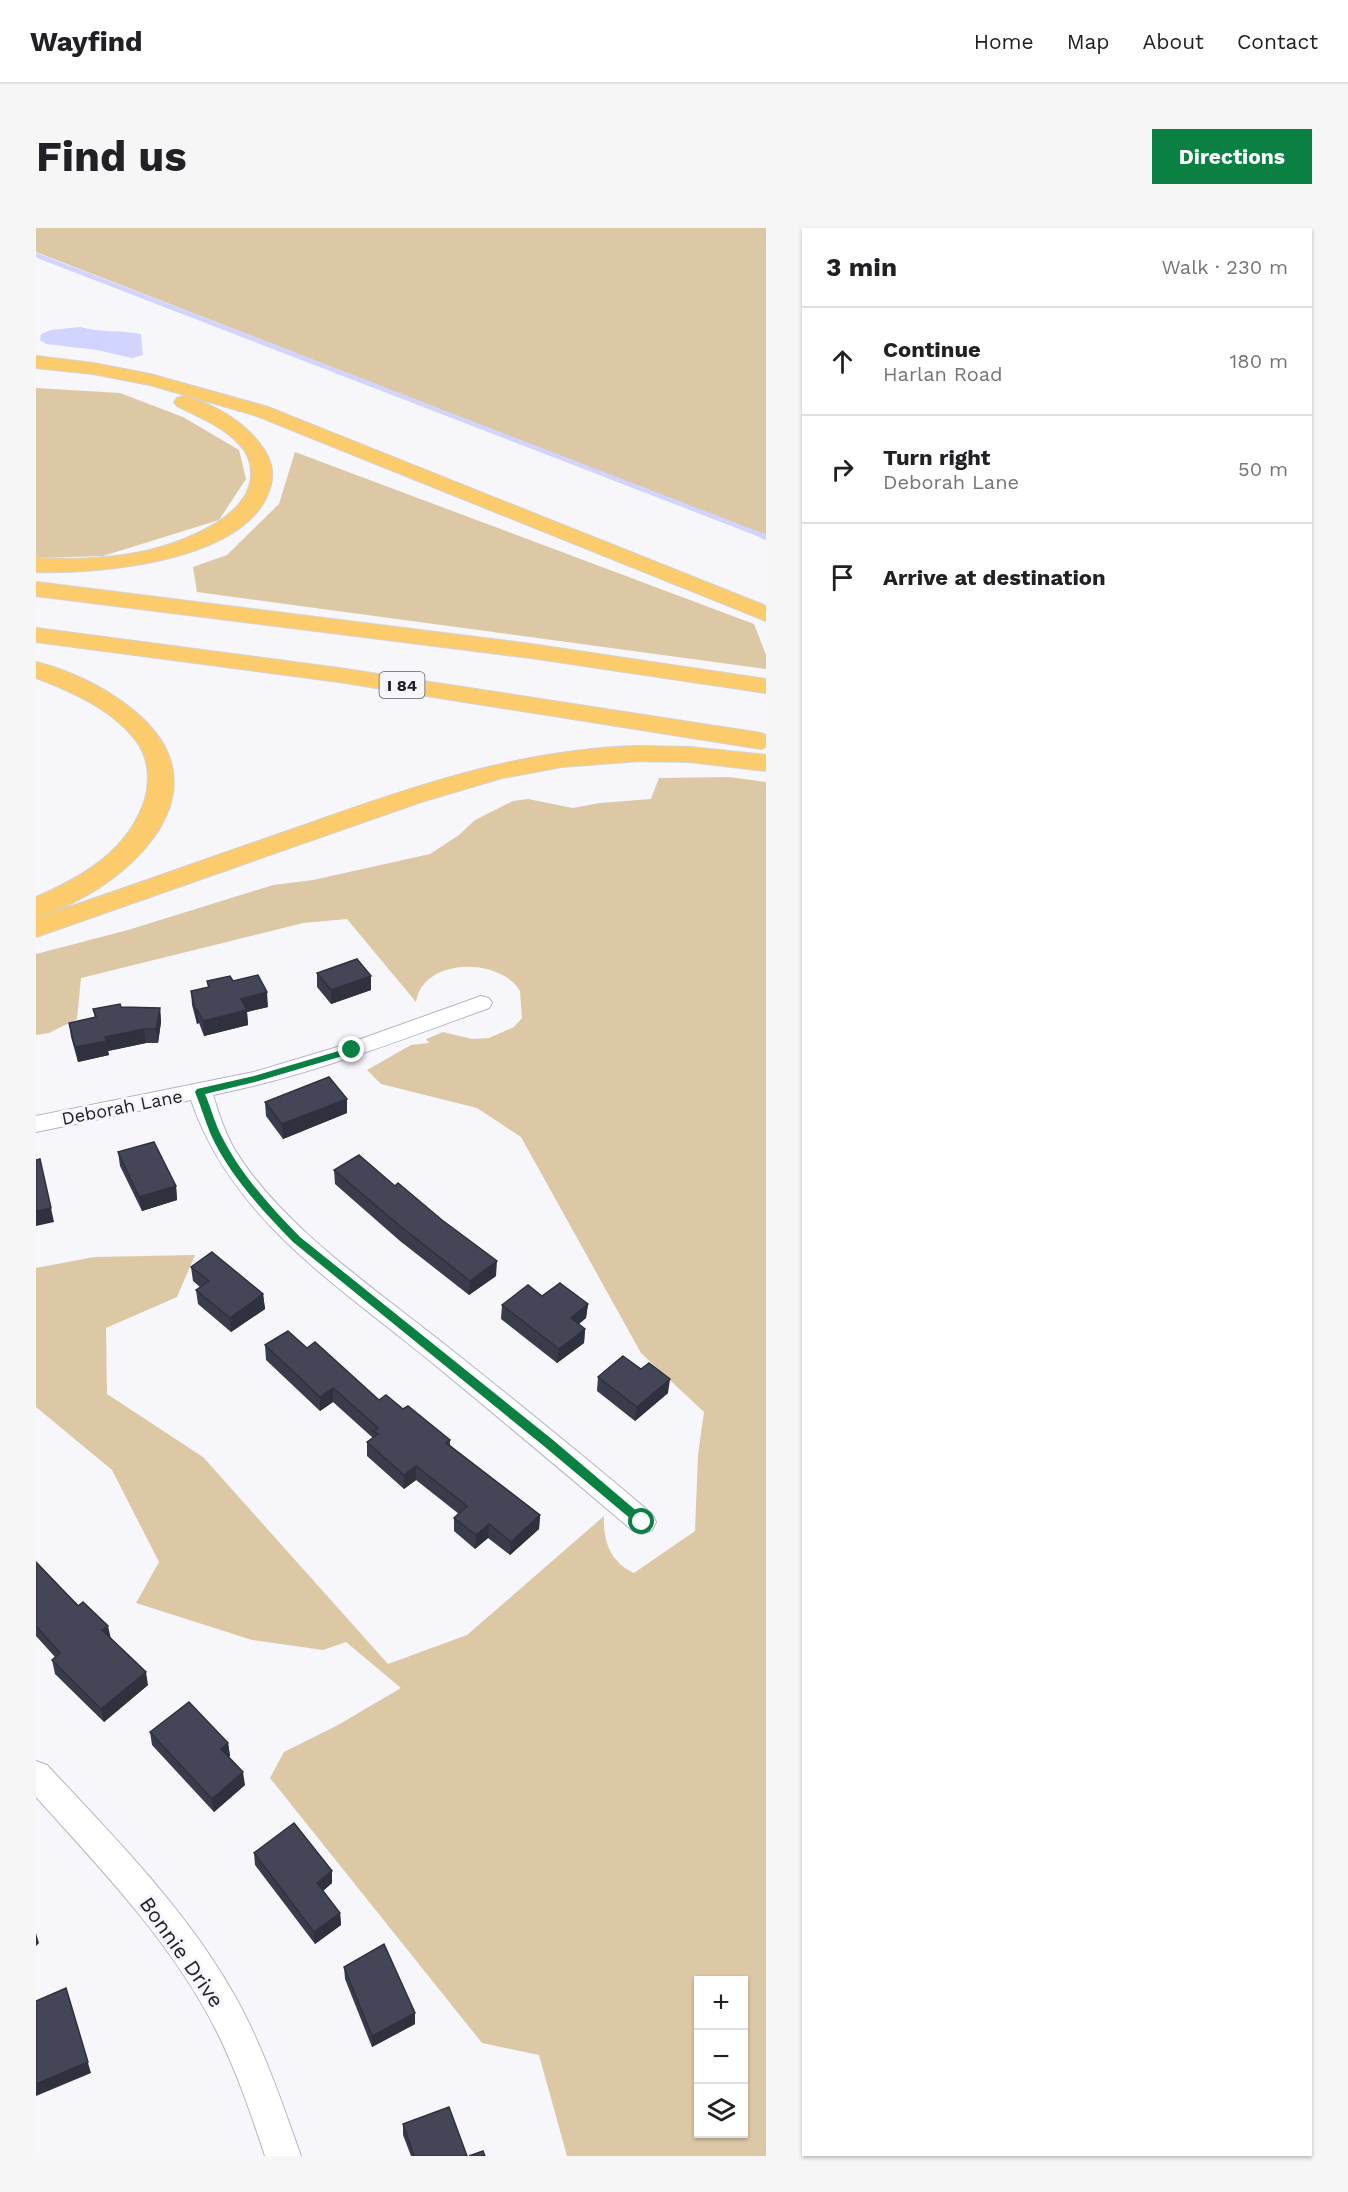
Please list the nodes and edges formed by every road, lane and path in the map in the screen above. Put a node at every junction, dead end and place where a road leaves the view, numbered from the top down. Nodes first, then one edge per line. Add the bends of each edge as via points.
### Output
1 (36, 362) edge
2 (36, 374) edge
3 (36, 565) edge
4 (36, 589) edge
5 (766, 614) edge
6 (36, 635) edge
7 (36, 669) edge
8 (766, 686) edge
9 (766, 742) edge
10 (766, 763) edge
11 (36, 908) edge
12 (36, 928) edge
13 (481, 1003) dead end
14 (200, 1092) junction
15 (36, 1124) edge
16 (642, 1522) dead end
17 (36, 1775) edge
18 (283, 2156) edge

1 - 5 highway via 146,378 261,411
2 - 3 highway via 121,383 198,408 229,425 247,442 260,457 265,475 257,498 242,516 198,542 117,563
4 - 8 highway via 531,651
6 - 9 highway, I 84 via 385,682
7 - 11 highway via 93,696 138,728 155,752 161,780 150,823 129,850 92,880
10 - 12 highway via 633,754 563,759 500,770 429,789
13 - 14 street, Deborah Lane via 352,1050
14 - 15 street, Deborah Lane
14 - 16 street via 216,1136 236,1170 297,1239
17 - 18 street, Bonnie Drive via 174,1931 219,2001 257,2082

